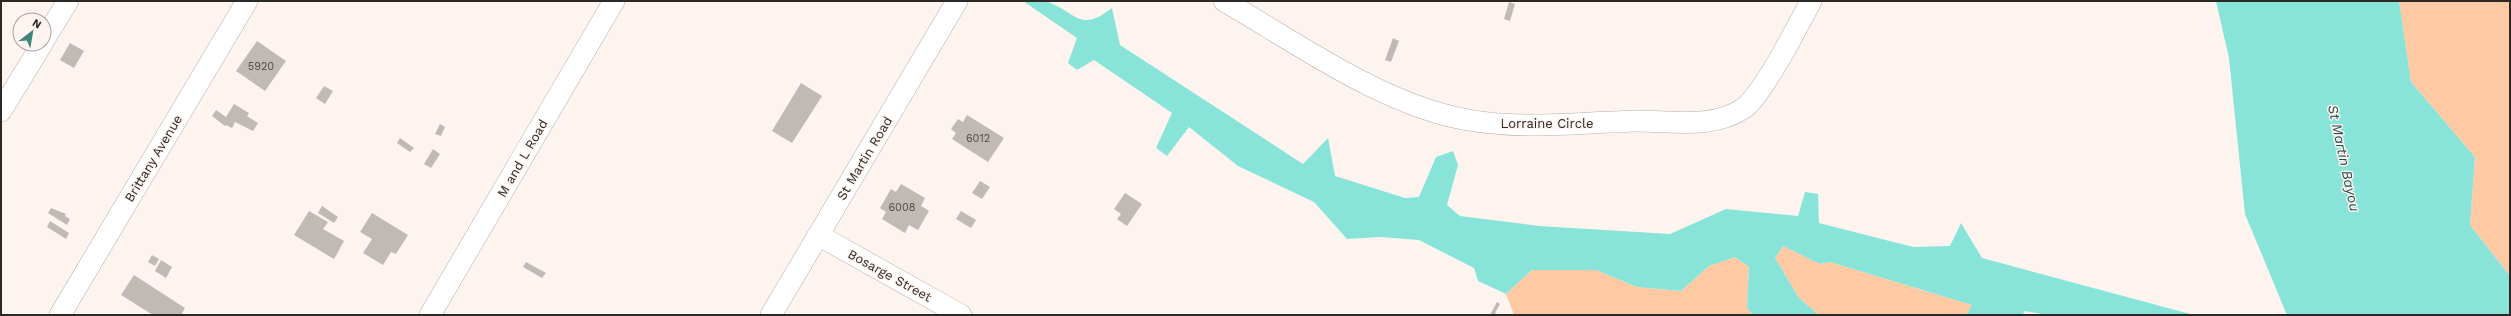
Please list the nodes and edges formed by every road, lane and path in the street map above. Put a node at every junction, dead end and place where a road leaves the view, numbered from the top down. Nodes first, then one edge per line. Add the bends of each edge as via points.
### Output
1 (68, 1) edge
2 (247, 1) edge
3 (614, 1) edge
4 (957, 1) edge
5 (1224, 1) edge
6 (1812, 1) edge
7 (1252, 8) edge
8 (52, 27) edge
9 (37, 52) edge
10 (1, 112) edge
11 (818, 235) junction
12 (60, 315) edge
13 (430, 315) edge
14 (771, 315) edge
15 (961, 315) edge

1 - 8 street
2 - 12 street, Brittany Avenue
3 - 13 street, M and L Road
4 - 11 street, St Martin Road
5 - 7 street, Lorraine Circle
6 - 7 street, Lorraine Circle via 1761,88 1747,106 1734,115 1723,119 1690,122 1638,121 1572,125 1468,120 1434,112 1396,98 1350,74
9 - 10 street
11 - 14 street, St Martin Road
11 - 15 street, Bosarge Street

